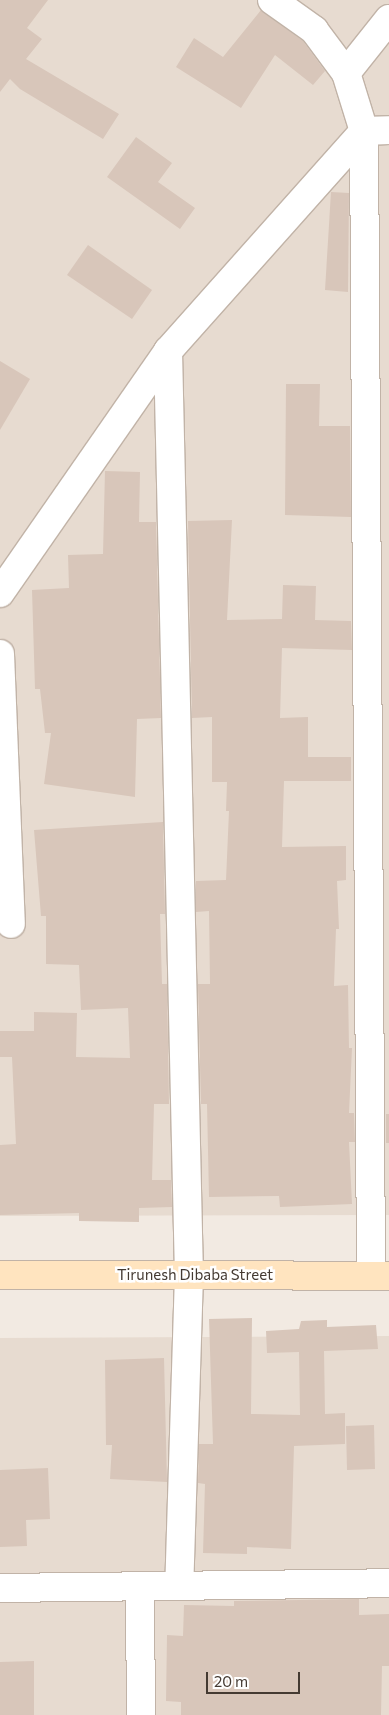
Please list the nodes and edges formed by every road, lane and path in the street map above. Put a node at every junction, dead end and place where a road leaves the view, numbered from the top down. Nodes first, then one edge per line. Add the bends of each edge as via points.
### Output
1 (272, 0) edge
2 (389, 19) edge
3 (346, 73) junction
4 (376, 130) edge
5 (168, 352) junction
6 (0, 594) edge
7 (0, 654) edge
8 (11, 924) dead end
9 (0, 1275) edge
10 (189, 1275) junction
11 (380, 1276) edge
12 (389, 1583) edge
13 (179, 1585) junction
14 (140, 1586) junction
15 (0, 1588) edge
16 (141, 1715) edge

1 - 3 street via 314,30
2 - 3 street
3 - 4 street
4 - 5 street
4 - 11 street
5 - 6 street
5 - 10 street
7 - 8 street
9 - 10 main road, Tirunesh Dibaba Street
10 - 11 main road, Tirunesh Dibaba Street
10 - 13 street
12 - 13 street
13 - 14 street
14 - 15 street
14 - 16 street

